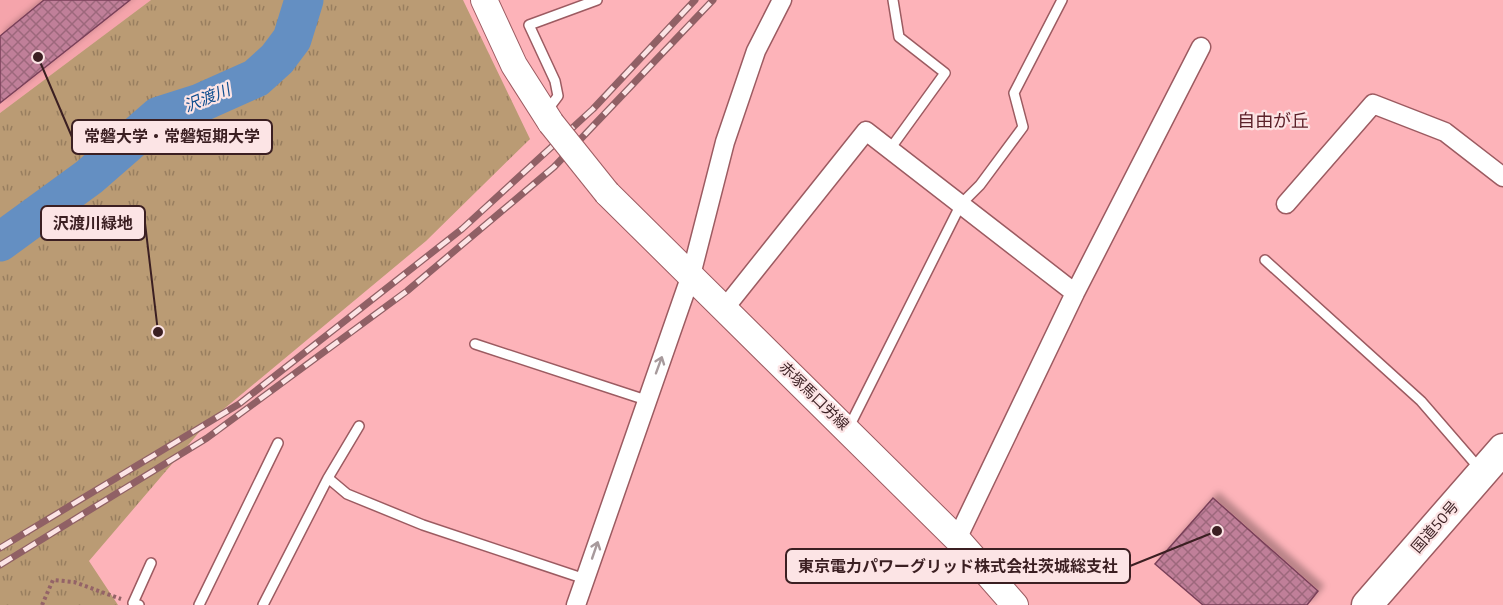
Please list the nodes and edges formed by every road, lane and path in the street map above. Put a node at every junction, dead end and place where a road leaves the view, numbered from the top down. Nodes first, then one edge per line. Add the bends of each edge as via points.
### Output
1 (484, 0) edge
2 (597, 0) edge
3 (782, 0) edge
4 (893, 0) edge
5 (1062, 0) edge
6 (1201, 47) dead end
7 (548, 119) junction
8 (890, 149) junction
9 (1503, 177) edge
10 (961, 204) junction
11 (1286, 204) dead end
12 (1265, 260) dead end
13 (691, 275) junction
14 (1075, 293) junction
15 (724, 309) junction
16 (475, 344) dead end
17 (646, 400) junction
18 (359, 426) dead end
19 (848, 430) junction
20 (278, 443) dead end
21 (1503, 449) edge
22 (1482, 472) junction
23 (328, 478) junction
24 (957, 539) junction
25 (151, 562) dead end
26 (585, 579) junction
27 (136, 604) edge
28 (42, 605) edge
29 (199, 605) edge
30 (263, 605) edge
31 (576, 605) edge
32 (1015, 605) edge
33 (1368, 605) edge

1 - 7 main road via 514,65
2 - 7 lane via 529,25 555,81 558,96
3 - 13 street via 756,51 725,142
4 - 8 lane via 899,37 945,74
5 - 10 lane via 1014,93 1023,127
6 - 14 street
7 - 13 main road, 赤塚馬口労線, bridge via 607,193
8 - 10 street
8 - 15 street via 866,131
9 - 11 street via 1444,132 1373,104
10 - 14 street
10 - 19 lane
12 - 22 lane via 1421,401
13 - 15 main road, 赤塚馬口労線
17 -> 13 street
14 - 24 street
15 - 19 main road, 赤塚馬口労線
16 - 17 lane
26 -> 17 street
18 - 23 lane
19 - 24 main road, 赤塚馬口労線
20 - 29 lane
21 - 22 highway, 国道50号
22 - 33 highway, 国道50号
23 - 26 lane via 347,494 423,525
23 - 30 lane
24 - 32 main road, 赤塚馬口労線
25 - 27 lane
26 - 31 street
27 - 28 path via 74,582 53,580

